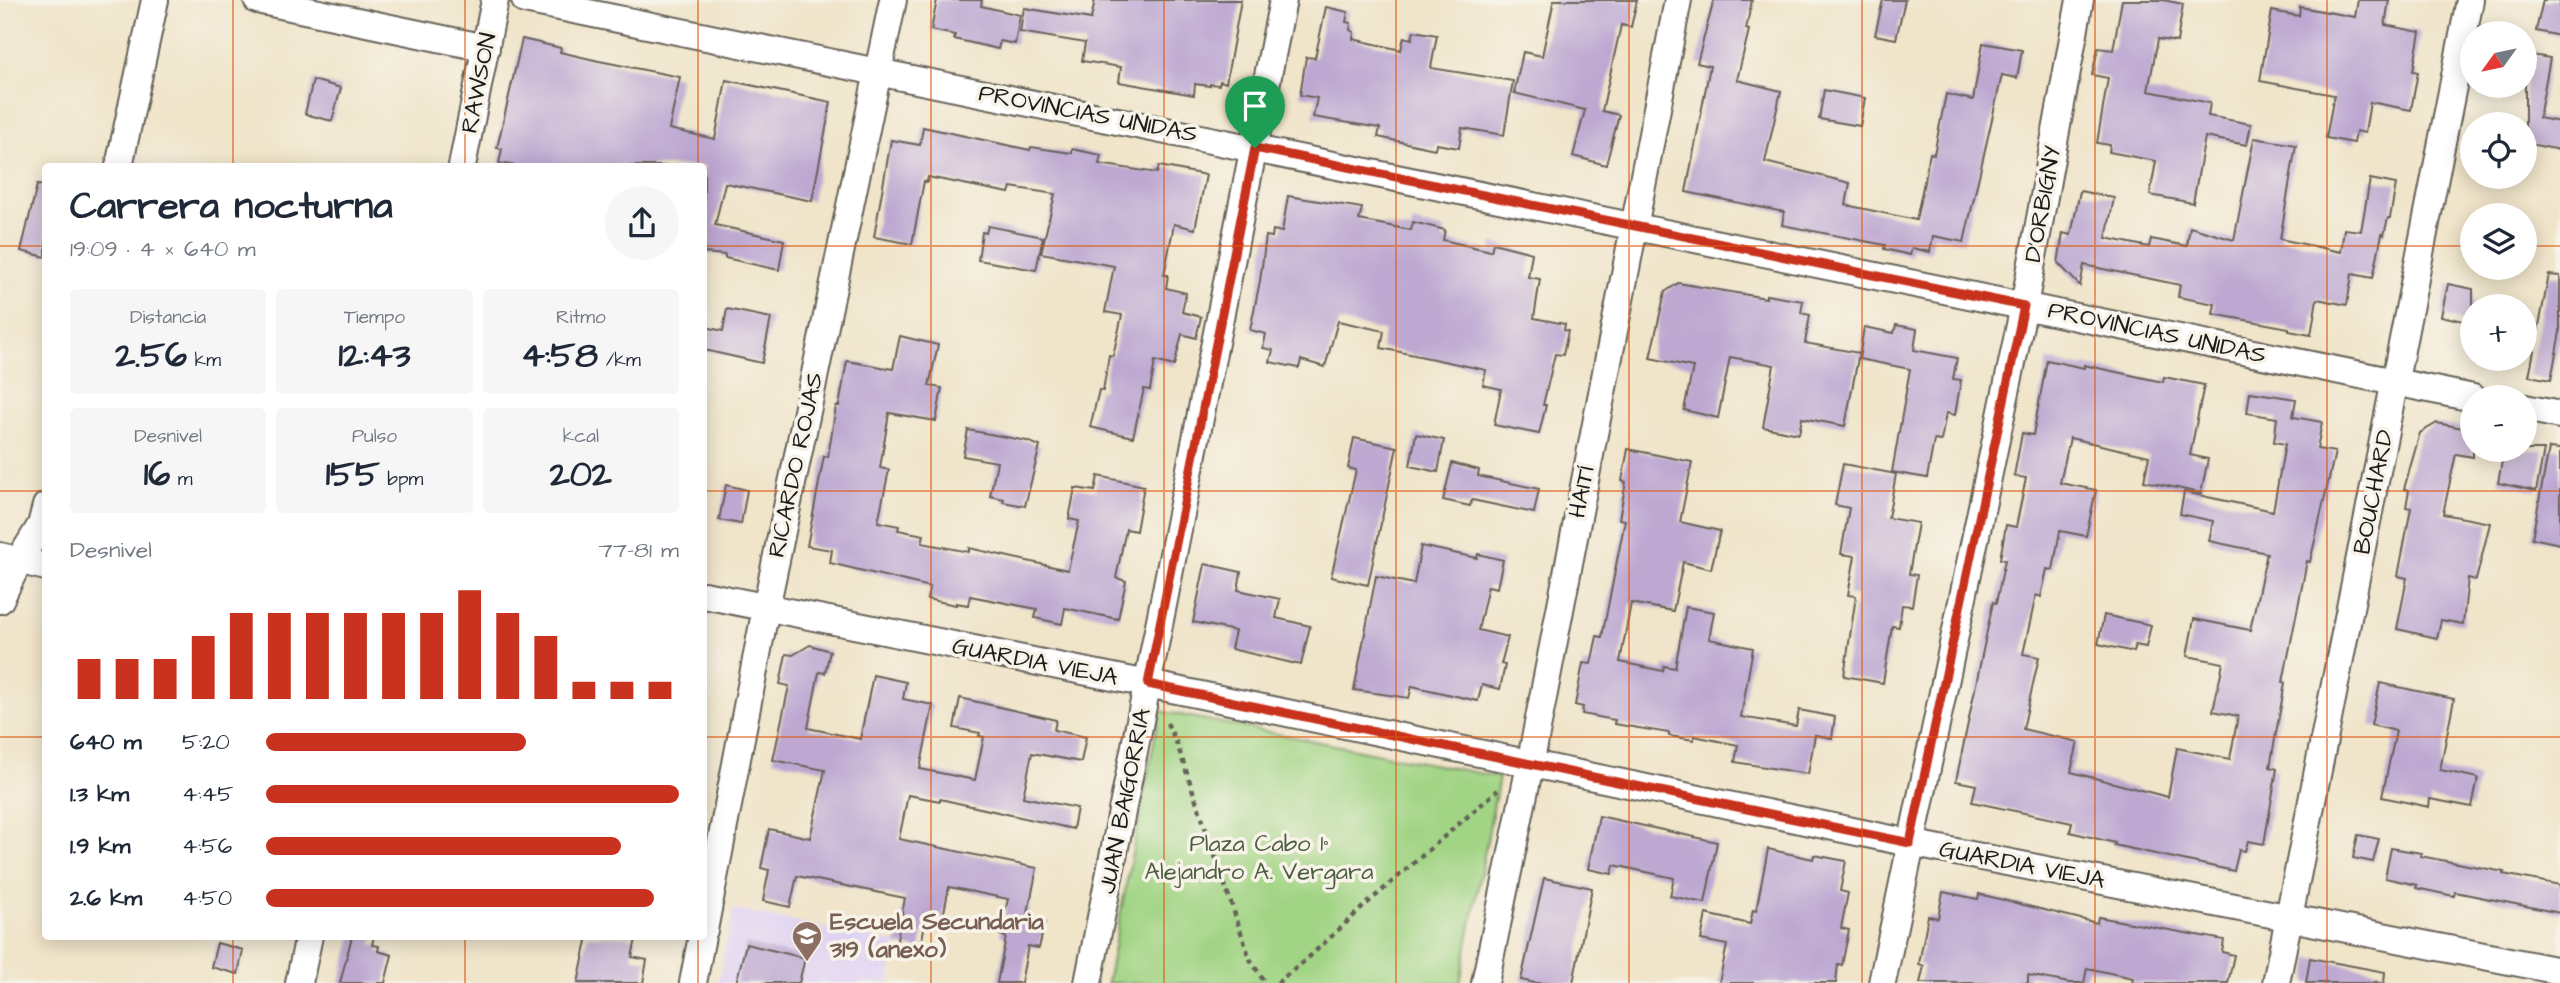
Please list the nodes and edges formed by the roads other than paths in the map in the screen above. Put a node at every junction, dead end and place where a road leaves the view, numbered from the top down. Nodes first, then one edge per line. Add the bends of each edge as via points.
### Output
1 (155, 0) edge
2 (257, 0) edge
3 (495, 0) edge
4 (525, 0) edge
5 (892, 0) edge
6 (1283, 0) edge
7 (1678, 0) edge
8 (2080, 0) edge
9 (2470, 0) edge
10 (486, 48) junction
11 (879, 71) junction
12 (1255, 148) junction
13 (120, 163) edge
14 (463, 163) edge
15 (1633, 225) junction
16 (2024, 306) junction
17 (2395, 382) junction
18 (2460, 395) edge
19 (2537, 410) edge
20 (2560, 415) edge
21 (42, 521) edge
22 (9, 559) edge
23 (42, 566) edge
24 (707, 596) edge
25 (0, 600) edge
26 (766, 608) junction
27 (1148, 684) junction
28 (1531, 765) junction
29 (1910, 843) junction
30 (707, 914) edge
31 (2289, 917) junction
32 (308, 940) edge
33 (701, 940) edge
34 (2560, 971) edge
35 (299, 983) edge
36 (693, 983) edge
37 (1088, 983) edge
38 (1485, 983) edge
39 (1882, 983) edge
40 (2276, 983) edge

1 - 13 street
2 - 10 street
3 - 10 street, RAWSON
4 - 11 street, PROVINCIAS UNIDAS
5 - 11 street, RICARDO ROJAS
6 - 12 street, JUAN BAIGORRIA
7 - 15 street, HAITÍ
8 - 16 street, D'ORBIGNY
9 - 17 street, BOUCHARD
10 - 14 street, RAWSON
11 - 12 street, PROVINCIAS UNIDAS
11 - 26 street, RICARDO ROJAS
12 - 15 street, PROVINCIAS UNIDAS
12 - 27 street, JUAN BAIGORRIA
15 - 16 street, PROVINCIAS UNIDAS
15 - 28 street, HAITÍ
16 - 17 street, PROVINCIAS UNIDAS
16 - 29 street, D'ORBIGNY
17 - 18 street, PROVINCIAS UNIDAS
17 - 31 street, BOUCHARD
19 - 20 street
21 - 22 street
22 - 23 street
22 - 25 street
24 - 26 street, GUARDIA VIEJA
26 - 27 street, GUARDIA VIEJA
26 - 30 street, RICARDO ROJAS
27 - 28 street, GUARDIA VIEJA
27 - 37 street, JUAN BAIGORRIA
28 - 29 street, GUARDIA VIEJA
28 - 38 street, HAITÍ
29 - 31 street, GUARDIA VIEJA
29 - 39 street, D'ORBIGNY
31 - 34 street, GUARDIA VIEJA
31 - 40 street, BOUCHARD
32 - 35 street
33 - 36 street

